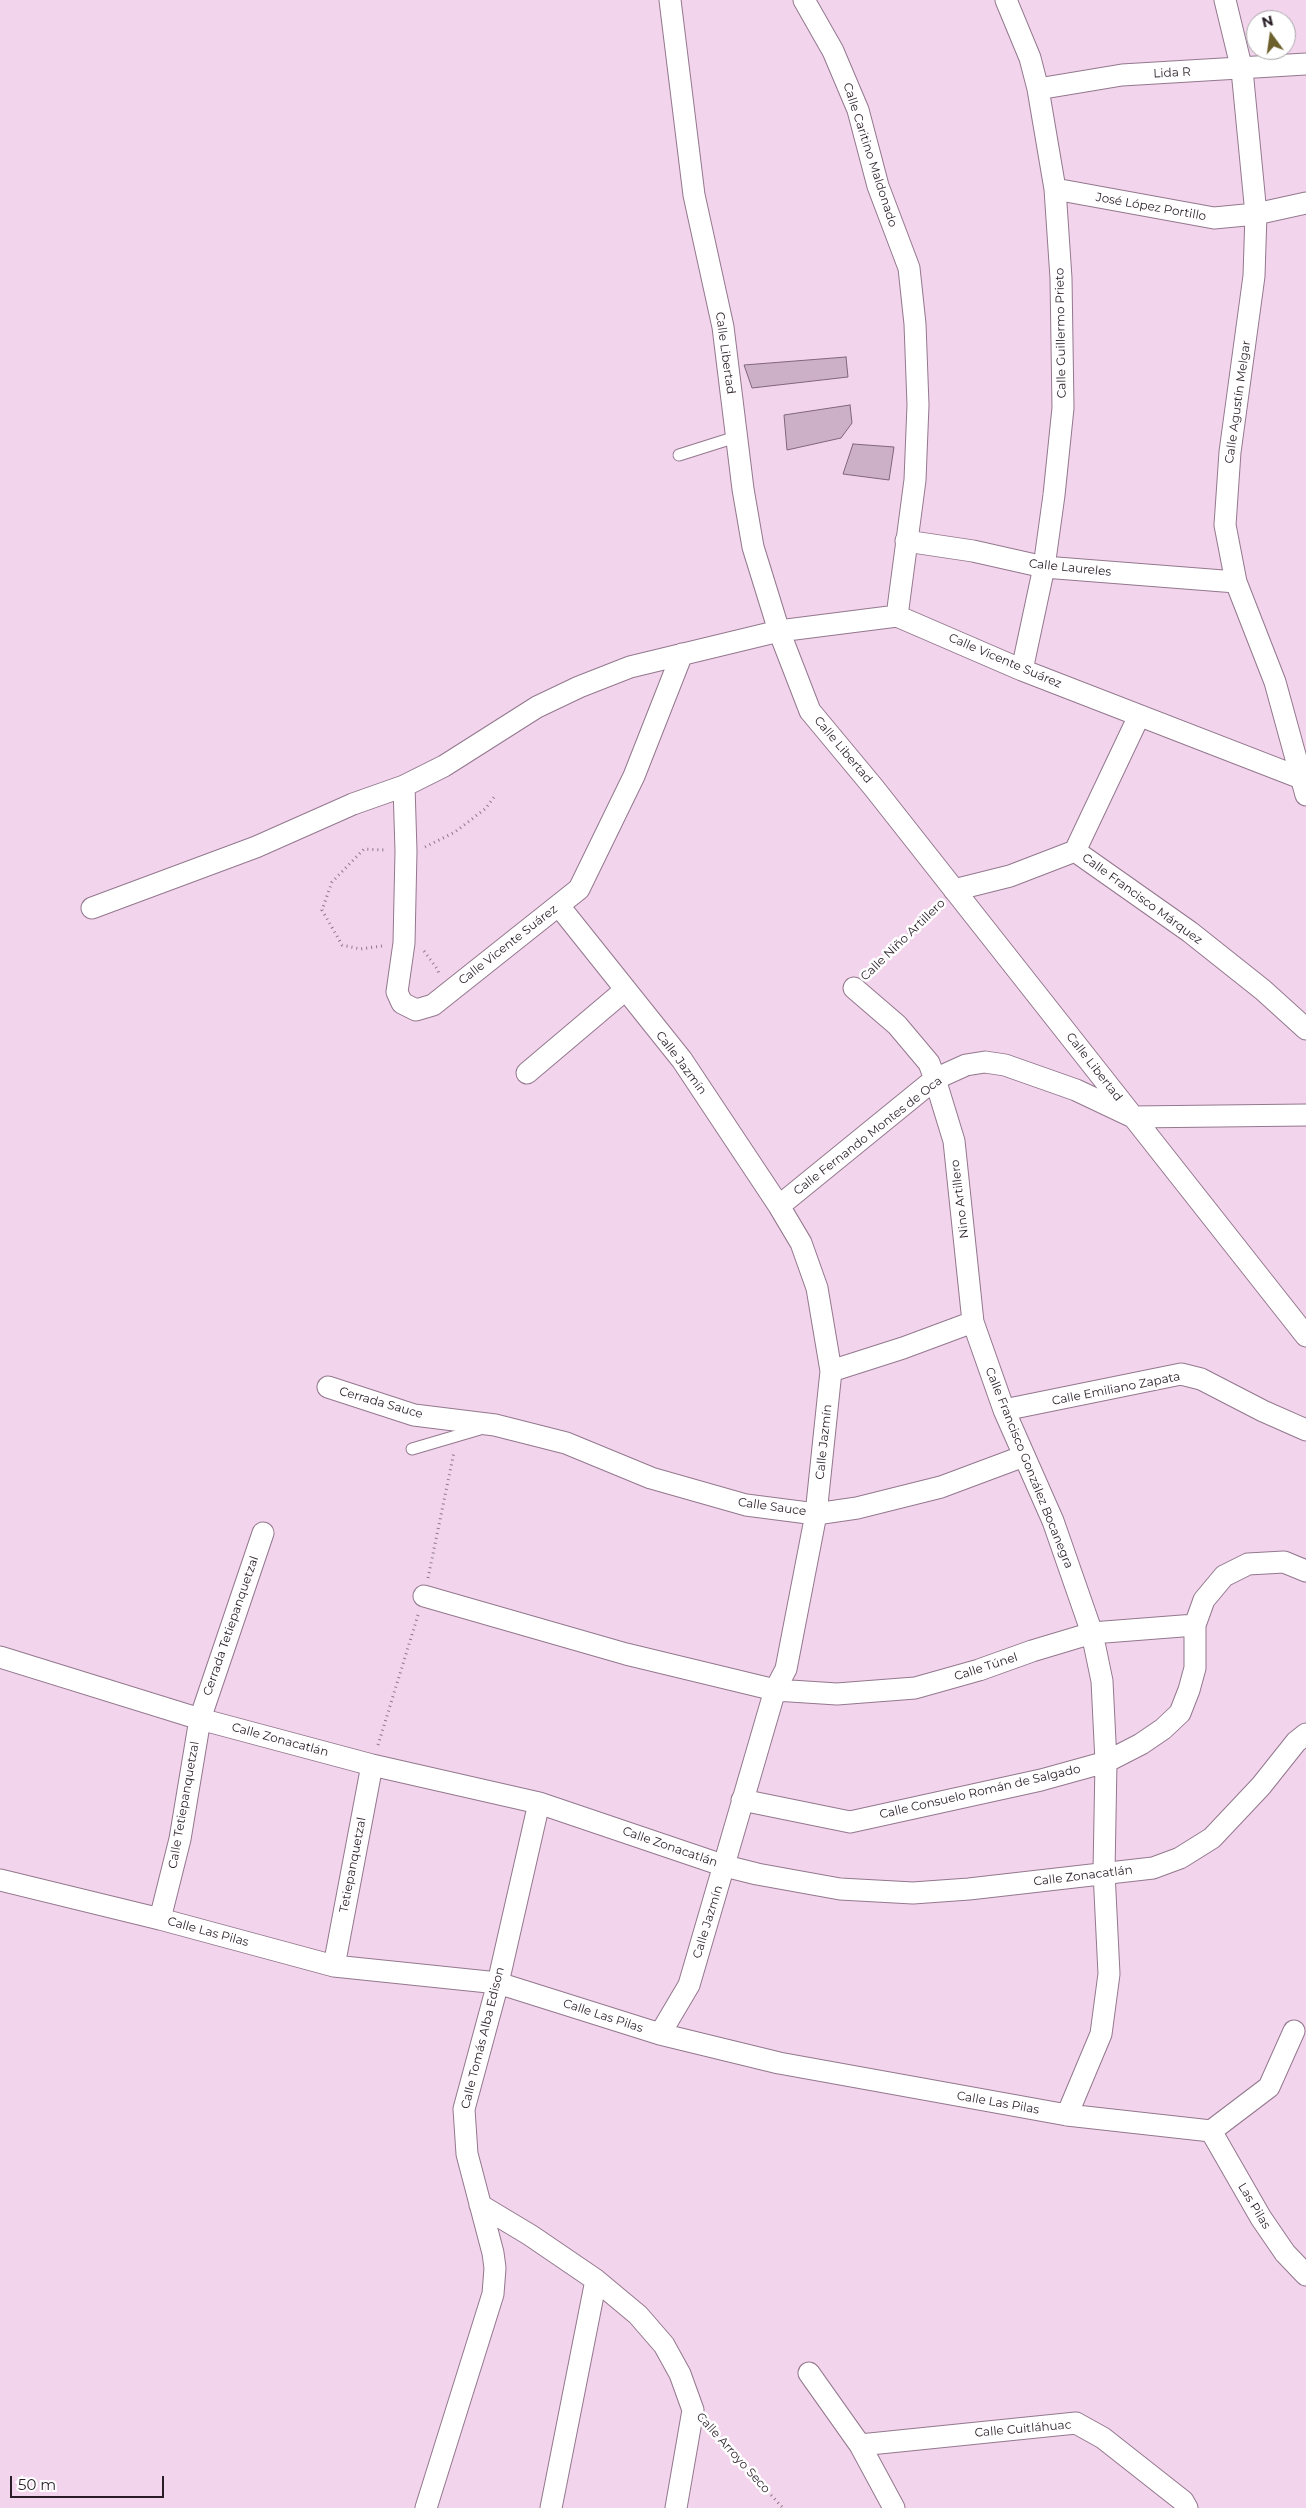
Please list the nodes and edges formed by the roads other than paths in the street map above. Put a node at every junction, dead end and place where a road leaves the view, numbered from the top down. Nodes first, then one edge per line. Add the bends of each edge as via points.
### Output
1 (670, 0) edge
2 (804, 0) edge
3 (1006, 0) edge
4 (1225, 0) edge
5 (1306, 64) edge
6 (1242, 70) junction
7 (1038, 89) junction
8 (1055, 189) junction
9 (1306, 203) edge
10 (1256, 214) junction
11 (736, 436) junction
12 (679, 455) dead end
13 (906, 541) junction
14 (1044, 567) junction
15 (1236, 582) junction
16 (897, 616) junction
17 (779, 631) junction
18 (688, 652) junction
19 (1022, 670) junction
20 (1139, 716) junction
21 (1305, 785) edge
22 (404, 786) junction
23 (1075, 851) junction
24 (954, 890) junction
25 (559, 906) junction
26 (92, 908) dead end
27 (854, 988) road end
28 (624, 991) junction
29 (1306, 1028) edge
30 (527, 1073) dead end
31 (935, 1079) junction
32 (1306, 1115) edge
33 (1133, 1117) junction
34 (780, 1206) junction
35 (972, 1322) junction
36 (1306, 1336) edge
37 (831, 1371) junction
38 (328, 1387) dead end
39 (1004, 1410) junction
40 (495, 1425) junction
41 (1306, 1430) edge
42 (412, 1449) dead end
43 (1024, 1456) junction
44 (816, 1514) junction
45 (263, 1533) dead end
46 (1306, 1571) edge
47 (424, 1596) dead end
48 (1195, 1625) junction
49 (1092, 1633) junction
50 (0, 1657) edge
51 (775, 1690) junction
52 (200, 1719) junction
53 (1306, 1734) edge
54 (1106, 1762) junction
55 (372, 1765) junction
56 (742, 1800) junction
57 (539, 1803) junction
58 (725, 1866) junction
59 (1104, 1872) junction
60 (0, 1880) edge
61 (160, 1919) junction
62 (334, 1966) junction
63 (498, 1983) junction
64 (1294, 2030) dead end
65 (660, 2034) junction
66 (1067, 2115) junction
67 (1211, 2131) junction
68 (480, 2205) junction
69 (1306, 2275) edge
70 (596, 2280) junction
71 (809, 2373) dead end
72 (860, 2444) junction
73 (426, 2508) edge
74 (551, 2508) edge
75 (676, 2508) edge
76 (894, 2508) edge
77 (1188, 2508) edge

1 - 11 street, Calle Libertad via 694,195 723,327
2 - 13 street, Calle Caritino Maldonado via 833,51 858,110 878,186 909,268 918,405 915,480
3 - 7 street, Calle Guillermo Prieto via 1030,58
4 - 6 street, Calle Agustín Melgar
5 - 6 street, Lida R
6 - 7 street, Lida R via 1122,75
6 - 10 street, Calle Agustín Melgar
7 - 8 street, Calle Guillermo Prieto
8 - 10 street, José López Portillo via 1214,218
8 - 14 street, Calle Guillermo Prieto via 1061,278 1063,408
9 - 10 street, José López Portillo
10 - 15 street, Calle Agustín Melgar via 1254,276 1230,452 1225,524
11 - 12 lane
11 - 17 street, Calle Libertad via 753,548
13 - 14 street, Calle Laureles via 973,551
13 - 16 street, Calle Caritino Maldonado
14 - 15 street, Calle Laureles
14 - 19 street, Calle Guillermo Prieto
15 - 21 street, Calle Agustín Melgar via 1275,682
16 - 17 street
16 - 19 street, Calle Vicente Suárez
17 - 18 street
17 - 24 street, Calle Libertad via 810,711
18 - 22 street via 630,667 579,687 537,707 444,766
18 - 25 street, Calle Vicente Suárez via 634,776 579,888
19 - 20 street, Calle Vicente Suárez
20 - 21 street, Calle Vicente Suárez
20 - 23 street
22 - 25 street, Calle Vicente Suárez via 404,943 397,992 402,1003 416,1010 433,1005 504,946
22 - 26 street via 353,804 256,847
23 - 24 street, Calle Francisco Márquez via 1010,876
23 - 29 street, Calle Francisco Márquez via 1190,932
24 - 33 street, Calle Libertad
25 - 28 street, Calle Jazmín
27 - 31 street, Calle Niño Artillero via 897,1024 929,1063
28 - 30 street
28 - 34 street, Calle Jazmín via 682,1060
31 - 33 street, Calle Fernando Montes de Oca via 966,1065 985,1062 1005,1065 1076,1090
31 - 34 street, Calle Fernando Montes de Oca
31 - 35 street, Nino Artillero via 954,1141
32 - 33 street, Calle Fernando Montes de Oca
33 - 36 street, Calle Libertad
34 - 37 street, Calle Jazmín via 801,1243 817,1288
35 - 37 street
35 - 39 street, Calle Francisco González Bocanegra
37 - 44 street, Calle Jazmín
38 - 40 street, Cerrada Sauce via 414,1415
39 - 41 street, Calle Emiliano Zapata via 1181,1374 1201,1379 1263,1412
39 - 43 street, Calle Francisco González Bocanegra
40 - 42 lane
40 - 44 street, Calle Sauce via 566,1443 652,1478 746,1506
43 - 44 street, Calle Sauce via 941,1487 857,1508
43 - 49 street, Calle Francisco González Bocanegra via 1053,1521
44 - 51 street, Calle Jazmín via 786,1669
45 - 52 street, Cerrada Tetiepanquetzal
46 - 48 street, Calle Consuelo Román de Salgado via 1284,1562 1248,1564 1224,1576 1204,1600
47 - 51 street, Calle Túnel via 626,1654
48 - 49 street, Calle Túnel
48 - 54 street, Calle Consuelo Román de Salgado via 1195,1668 1180,1713 1141,1744
49 - 51 street, Calle Túnel via 915,1688 836,1694
49 - 54 street, Calle Francisco González Bocanegra via 1102,1681
50 - 52 street, Calle Zonacatlán
51 - 56 street, Calle Jazmín
52 - 55 street, Calle Zonacatlán
52 - 61 street, Calle Tetiepanquetzal via 180,1839
53 - 59 street, Calle Zonacatlán via 1212,1838 1180,1858 1153,1868
54 - 56 street, Calle Consuelo Román de Salgado via 1032,1782 850,1822
54 - 59 street, Calle Francisco González Bocanegra
55 - 57 street, Calle Zonacatlán
55 - 62 street, Tetiepanquetzal
56 - 58 street, Calle Jazmín
57 - 58 street, Calle Zonacatlán
57 - 63 street, Calle Tomás Alba Edison
58 - 59 street, Calle Zonacatlán via 840,1889 913,1893
58 - 65 street, Calle Jazmín via 689,1985
59 - 66 street, Calle Francisco González Bocanegra via 1109,1974 1101,2034
60 - 61 street, Calle Las Pilas
61 - 62 street, Calle Las Pilas
62 - 63 street, Calle Las Pilas
63 - 65 street, Calle Las Pilas
63 - 68 street, Calle Tomás Alba Edison via 464,2109 467,2154
64 - 67 street via 1269,2087
65 - 66 street, Calle Las Pilas via 779,2063
66 - 67 street, Calle Las Pilas
67 - 69 street, Las Pilas via 1284,2253
68 - 70 street
68 - 73 street, Calle Tomás Alba Edison via 493,2252 493,2294
70 - 74 street
70 - 75 street, Calle Arroyo Seco via 638,2315 664,2345 680,2374 693,2410
71 - 72 street
72 - 76 street
72 - 77 street, Calle Cuitláhuac via 1076,2423 1103,2438

